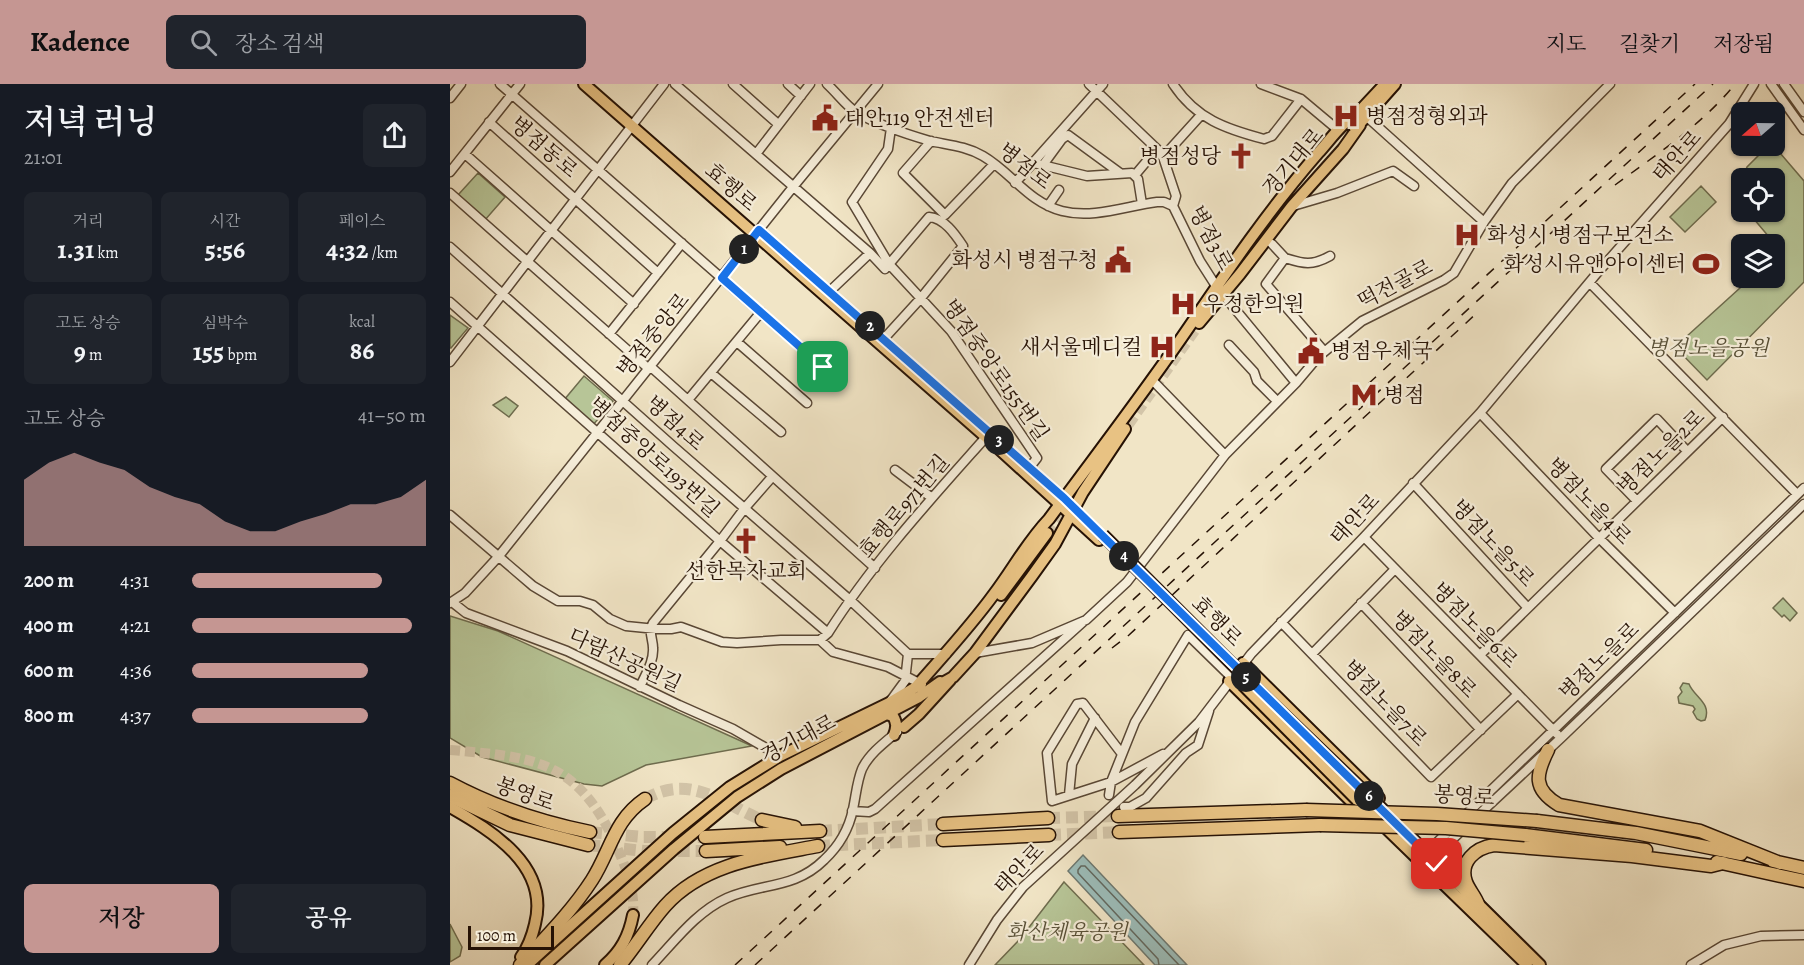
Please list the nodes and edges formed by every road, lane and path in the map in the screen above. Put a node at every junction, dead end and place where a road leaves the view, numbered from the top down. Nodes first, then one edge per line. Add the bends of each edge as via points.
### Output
1 (461, 84) edge
2 (500, 84) edge
3 (520, 84) edge
4 (584, 84) edge
5 (593, 84) edge
6 (664, 84) edge
7 (675, 84) edge
8 (733, 84) edge
9 (788, 84) edge
10 (810, 84) edge
11 (827, 84) edge
12 (878, 84) edge
13 (1089, 84) edge
14 (1173, 84) edge
15 (1261, 84) edge
16 (1385, 84) edge
17 (1395, 84) edge
18 (1610, 84) edge
19 (1754, 84) edge
20 (1771, 84) edge
21 (1784, 84) edge
22 (1100, 88) edge
23 (512, 94) junction
24 (801, 96) junction
25 (450, 98) edge
26 (1301, 99) junction
27 (856, 112) junction
28 (1804, 112) edge
29 (1201, 115) junction
30 (1361, 119) junction
31 (489, 122) junction
32 (633, 123) junction
33 (778, 124) junction
34 (891, 128) junction
35 (1338, 130) junction
36 (1804, 130) edge
37 (931, 141) junction
38 (1158, 149) junction
39 (465, 153) junction
40 (756, 154) junction
41 (1163, 157) junction
42 (994, 164) junction
43 (1039, 164) junction
44 (598, 168) junction
45 (450, 172) edge
46 (1120, 173) junction
47 (1136, 175) junction
48 (1015, 183) junction
49 (1414, 186) dead end
50 (793, 187) junction
51 (1059, 190) dead end
52 (450, 193) edge
53 (576, 199) junction
54 (1142, 204) junction
55 (1048, 206) junction
56 (1173, 206) junction
57 (1292, 206) junction
58 (1484, 222) junction
59 (551, 229) junction
60 (757, 232) junction
61 (682, 243) junction
62 (1272, 244) dead end
63 (450, 247) edge
64 (870, 253) junction
65 (1330, 256) dead end
66 (1285, 258) junction
67 (527, 261) junction
68 (889, 264) junction
69 (1236, 271) junction
70 (658, 273) junction
71 (722, 278) junction
72 (1590, 283) junction
73 (1219, 290) junction
74 (830, 291) junction
75 (502, 293) junction
76 (921, 298) junction
77 (450, 302) edge
78 (634, 304) junction
79 (761, 312) junction
80 (477, 326) junction
81 (609, 334) junction
82 (882, 341) junction
83 (737, 342) junction
84 (1229, 345) dead end
85 (1324, 351) junction
86 (450, 362) edge
87 (823, 367) dead end
88 (650, 368) junction
89 (711, 373) junction
90 (1296, 382) junction
91 (1156, 384) junction
92 (624, 400) junction
93 (688, 400) junction
94 (1277, 401) junction
95 (807, 403) dead end
96 (1480, 413) junction
97 (1723, 417) junction
98 (598, 431) junction
99 (781, 432) dead end
100 (986, 436) junction
101 (1687, 451) junction
102 (1225, 455) junction
103 (1028, 470) junction
104 (895, 471) dead end
105 (772, 477) junction
106 (1413, 483) junction
107 (1801, 491) edge
108 (932, 498) junction
109 (1062, 501) junction
110 (1637, 501) junction
111 (1804, 504) edge
112 (744, 509) junction
113 (1074, 512) junction
114 (450, 516) edge
115 (1770, 520) junction
116 (1777, 529) junction
117 (1101, 537) junction
118 (1364, 537) junction
119 (1599, 538) junction
120 (720, 541) junction
121 (500, 556) junction
122 (875, 568) junction
123 (1395, 570) junction
124 (1698, 590) junction
125 (1706, 598) junction
126 (850, 600) junction
127 (451, 603) edge
128 (1361, 603) junction
129 (1528, 608) junction
130 (1675, 613) junction
131 (1086, 620) junction
132 (1281, 622) junction
133 (650, 629) junction
134 (828, 633) junction
135 (1650, 637) junction
136 (820, 640) junction
137 (1656, 646) junction
138 (908, 654) junction
139 (946, 654) junction
140 (975, 654) junction
141 (1311, 654) junction
142 (1480, 655) junction
143 (1243, 663) junction
144 (906, 675) junction
145 (952, 676) junction
146 (1231, 679) junction
147 (919, 685) junction
148 (937, 686) junction
149 (640, 687) junction
150 (1518, 694) junction
151 (1210, 707) junction
152 (888, 708) junction
153 (1575, 710) junction
154 (1582, 717) junction
155 (1095, 718) junction
156 (904, 727) junction
157 (1481, 729) junction
158 (1554, 730) junction
159 (894, 735) junction
160 (1561, 738) junction
161 (1171, 749) junction
162 (1548, 750) junction
163 (1531, 752) junction
164 (1122, 754) junction
165 (780, 756) junction
166 (1538, 759) junction
167 (1111, 782) junction
168 (450, 783) edge
169 (1069, 795) junction
170 (1109, 795) dead end
171 (450, 796) edge
172 (645, 799) tunnel mouth
173 (450, 807) edge
174 (852, 811) junction
175 (1121, 811) joint
176 (1048, 818) tunnel mouth
177 (762, 820) tunnel mouth
178 (943, 825) tunnel mouth
179 (1398, 825) junction
180 (1119, 832) tunnel mouth
181 (1050, 835) tunnel mouth
182 (705, 837) tunnel mouth
183 (1396, 838) junction
184 (943, 840) tunnel mouth
185 (1447, 841) junction
186 (706, 851) tunnel mouth
187 (1425, 859) junction
188 (1723, 863) junction
189 (1780, 863) junction
190 (1804, 868) edge
191 (1448, 875) junction
192 (1804, 881) edge
193 (1478, 904) junction
194 (633, 915) tunnel mouth
195 (1804, 935) edge
196 (515, 965) edge
197 (520, 965) edge
198 (527, 965) edge
199 (545, 965) edge
200 (605, 965) edge
201 (620, 965) edge
202 (652, 965) edge
203 (969, 965) edge
204 (1527, 965) edge
205 (1540, 965) edge
206 (1691, 965) edge

1 - 25 street
2 - 23 street, 병점동로
3 - 23 street
4 - 32 main road, 효행로
5 - 32 main road, 효행로
6 - 32 street, 병점동로
7 - 40 street, 병점중앙로155번길
8 - 33 street
9 - 24 street
10 - 24 street
11 - 27 street, 병점로
12 - 27 street, 병점중앙로
13 - 22 street
14 - 29 street
15 - 26 street
16 - 30 main road, 경기대로
17 - 30 main road, 경기대로
18 - 58 street, 떡전골로 via 1512,183
19 - 72 street, 태안로 via 1729,124
20 - 36 street
21 - 28 street
22 - 38 street, 병점3로
22 - 43 street
23 - 31 street
23 - 44 street, 병점동로
24 - 33 street
26 - 29 street via 1272,136 1264,139 1237,132
26 - 35 street
27 - 34 street, 병점로
27 - 50 street, 병점중앙로
29 - 41 street
30 - 35 main road via 1352,117
30 - 57 main road, 경기대로 via 1343,149
30 - 58 street
30 - 69 main road, 경기대로 via 1355,120 1292,192
31 - 39 street
31 - 53 street, 병점동로
32 - 44 street, 병점동로
32 - 60 main road, 효행로
33 - 40 street
34 - 37 street, 병점로
34 - 68 street, 병점중앙로155번길 via 888,149 852,202
35 - 69 main road via 1281,197
37 - 42 street, 병점로 via 967,149
37 - 42 street via 903,173 945,215
38 - 41 street, 병점3로
38 - 47 street
39 - 45 street
39 - 59 street
40 - 50 street, 병점중앙로155번길
41 - 56 street, 병점3로 via 1176,196
42 - 48 street, 병점로
43 - 46 street via 1087,176
43 - 46 street via 1068,135
43 - 48 street
44 - 53 street, 병점동로
44 - 61 street
46 - 47 street
47 - 54 street
48 - 55 street, 병점로
49 - 57 street via 1393,171
50 - 60 street, 병점중앙로
50 - 64 street, 병점중앙로155번길
51 - 55 street
52 - 67 street
53 - 59 street, 병점동로
53 - 70 street
54 - 55 street, 병점로 via 1081,214
54 - 56 street, 병점로 via 1164,202
56 - 73 street, 병점3로
57 - 69 main road, 경기대로
58 - 85 street, 떡전골로 via 1454,273 1362,321
59 - 67 street, 병점동로
59 - 78 street
60 - 71 street, 병점중앙로
60 - 74 main road, 효행로
60 - 82 main road, 효행로
61 - 70 street
61 - 71 street
62 - 66 street
63 - 75 street, 병점4로
64 - 68 street, 병점중앙로155번길 via 885,269
64 - 74 street
65 - 66 street via 1317,264
66 - 85 street via 1266,284
67 - 75 street, 병점동로
67 - 81 street
68 - 76 street, 병점중앙로155번길
68 - 76 street via 929,217 942,222 963,246
69 - 73 main road
70 - 78 street
71 - 79 street
71 - 88 street, 병점중앙로
72 - 96 street, 태안로
72 - 97 street
73 - 90 street, 병점3로
73 - 91 main road
73 - 109 main road, 경기대로
74 - 82 main road, 효행로
75 - 80 street, 병점동로
75 - 92 street, 병점4로
76 - 82 street
76 - 103 street, 병점중앙로155번길 via 951,331 1037,458
77 - 80 street, 병점중앙로193번길
78 - 81 street
79 - 83 street
79 - 87 street
80 - 86 street, 병점동로
80 - 98 street, 병점중앙로193번길
81 - 88 street
82 - 100 main road, 효행로
82 - 103 main road, 효행로
83 - 89 street
83 - 95 street
84 - 94 street
85 - 90 street, 떡전골로
88 - 92 street, 병점중앙로
88 - 93 street
89 - 93 street
89 - 99 street
90 - 94 street, 떡전골로
91 - 102 street
91 - 113 main road via 1083,492
92 - 98 street, 병점중앙로
92 - 112 street, 병점4로
93 - 105 street
94 - 102 street, 떡전골로
96 - 106 street, 태안로
96 - 119 street, 병점노을4로
97 - 101 street, 병점노을2로
97 - 107 street
98 - 120 street, 병점중앙로193번길
98 - 121 street, 병점중앙로
100 - 103 main road, 효행로
100 - 108 street, 효행로971번길
101 - 110 street, 병점노을2로
101 - 110 street via 1658,419 1606,469
102 - 131 street, 떡전골로 via 1135,573
103 - 109 main road, 효행로
104 - 108 street
105 - 112 street
105 - 122 street
106 - 118 street, 태안로
106 - 129 street, 병점노을5로
107 - 115 street, 병점노을로
108 - 122 street, 효행로971번길
109 - 113 main road, 효행로
109 - 139 main road, 경기대로
110 - 119 street, 병점노을2로
111 - 116 street, 병점노을로
112 - 120 street
112 - 126 street, 병점4로
113 - 117 main road, 효행로
113 - 140 main road
114 - 121 street
115 - 116 street
115 - 124 street, 병점노을로
116 - 125 street, 병점노을로
117 - 179 main road, 효행로, bridge
117 - 183 main road, 효행로, bridge
118 - 123 street, 병점노을6로
118 - 132 street, 태안로
119 - 129 street, 병점노을5로
119 - 130 street, 병점노을4로
120 - 133 street, 병점중앙로193번길
120 - 134 street
121 - 127 street, 병점중앙로
121 - 133 street via 532,586 558,601 580,601 626,626
122 - 126 street, 효행로971번길
123 - 128 street
123 - 142 street, 병점노을6로
124 - 125 street
124 - 130 street, 병점노을로
125 - 137 street, 병점노을로
126 - 134 street
126 - 138 street, 병점4로
127 - 149 street, 다람산공원길 via 466,613 567,651
128 - 141 street
128 - 157 street, 병점노을8로
129 - 142 street
130 - 135 street, 병점노을로
131 - 140 street via 1032,643
131 - 174 street, 떡전골로 via 875,809
132 - 141 street
132 - 143 street, 태안로
133 - 136 street via 681,627 722,642 737,643
133 - 149 street via 654,650
134 - 136 street
135 - 137 street
135 - 153 street, 병점노을로
136 - 144 street via 833,652
137 - 154 street, 병점노을로
138 - 139 street
138 - 144 street
139 - 147 main road, 경기대로
140 - 145 main road
141 - 157 street, 병점노을7로 via 1431,777
142 - 150 street, 병점노을6로
143 - 146 street, 태안로
143 - 179 main road via 1379,798
144 - 147 street
144 - 152 street
145 - 148 main road
145 - 156 main road
146 - 151 street, 태안로
146 - 164 street via 1188,634 1135,722
146 - 183 main road via 1350,800 1384,832
147 - 148 main road, 경기대로 via 958,652 1049,534 972,646
147 - 152 main road, 경기대로
148 - 152 main road, 경기대로
148 - 156 street
149 - 165 street, 다람산공원길 via 733,729
150 - 157 street, 병점노을7로
150 - 158 street, 병점노을6로
151 - 161 street, 태안로
151 - 175 street via 1198,745 1146,798
152 - 159 main road via 896,720
152 - 165 main road, 경기대로
152 - 199 main road, 경기대로 via 737,797
153 - 154 street
153 - 158 street, 병점노을로
154 - 160 street, 병점노을로
155 - 164 street
155 - 169 street via 1072,764
155 - 169 street via 1083,703 1077,704 1047,753 1052,801
156 - 159 street
158 - 160 street, 병점노을6로
158 - 163 street, 병점노을로
159 - 174 street via 863,766
160 - 162 street, 병점노을로
161 - 167 street
161 - 203 street, 태안로 via 1023,887
162 - 166 street, 병점노을로
162 - 189 highway via 1537,775 1538,782 1559,805 1700,831
163 - 166 street
163 - 185 street, 병점노을로
164 - 167 street
165 - 198 main road, 경기대로 via 737,783 673,833
166 - 185 street, 병점노을로
167 - 169 street
167 - 170 street
168 - 171 highway, 봉영로 via 512,812 589,838 510,825
172 - 197 highway via 622,821 594,878 576,903
173 - 196 main road via 486,828 518,855 533,880 539,909 530,946
174 - 202 street via 840,842 823,862 795,880 739,894 714,906
175 - 189 highway, 봉영로, bridge via 1305,810 1537,821 1678,840
176 - 178 highway
177 - 182 highway via 820,831
179 - 187 main road, 효행로
180 - 188 highway, 봉영로, bridge via 1320,825 1422,827 1628,847
181 - 184 highway
183 - 187 main road, 효행로
185 - 187 street, 병점노을로
185 - 191 street
186 - 201 highway via 818,846 747,861 705,875 665,905
187 - 191 main road, 효행로
187 - 204 main road, 효행로
188 - 192 highway, 봉영로
188 - 193 highway via 1711,866 1486,846 1471,855 1465,869
189 - 190 highway, 봉영로
191 - 193 main road, 효행로
193 - 205 main road, 효행로
194 - 200 main road via 626,941
195 - 206 street via 1761,936 1724,945

